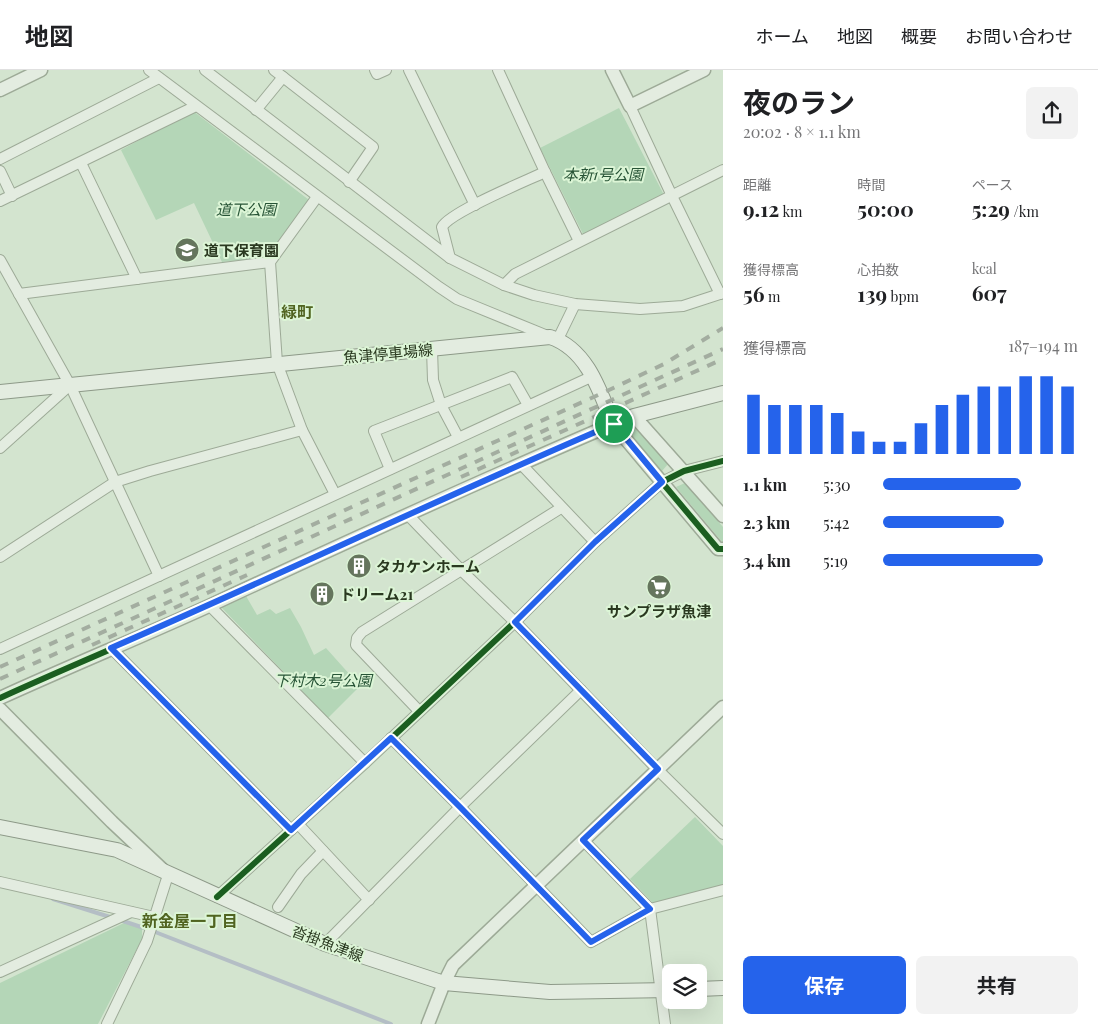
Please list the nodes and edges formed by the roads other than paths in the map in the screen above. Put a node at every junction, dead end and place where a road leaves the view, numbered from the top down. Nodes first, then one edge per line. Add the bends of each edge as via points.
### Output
1 (41, 70) edge
2 (149, 70) edge
3 (205, 70) edge
4 (274, 70) edge
5 (374, 70) edge
6 (386, 70) edge
7 (409, 70) edge
8 (498, 70) edge
9 (612, 70) edge
10 (704, 70) edge
11 (283, 77) junction
12 (159, 78) junction
13 (0, 90) edge
14 (196, 106) junction
15 (630, 106) junction
16 (256, 110) junction
17 (0, 160) edge
18 (81, 163) junction
19 (723, 170) edge
20 (0, 171) edge
21 (545, 172) junction
22 (349, 182) junction
23 (12, 196) junction
24 (672, 196) junction
25 (317, 197) junction
26 (0, 201) edge
27 (475, 205) junction
28 (579, 241) junction
29 (450, 258) junction
30 (0, 260) edge
31 (270, 262) junction
32 (137, 279) junction
33 (504, 285) junction
34 (19, 294) junction
35 (722, 294) edge
36 (575, 304) junction
37 (554, 338) junction
38 (432, 349) junction
39 (277, 363) junction
40 (593, 376) junction
41 (70, 385) junction
42 (0, 392) edge
43 (723, 393) edge
44 (441, 406) junction
45 (528, 406) junction
46 (634, 416) junction
47 (614, 424) junction
48 (302, 430) junction
49 (458, 437) junction
50 (0, 448) edge
51 (723, 461) edge
52 (520, 464) junction
53 (390, 469) junction
54 (684, 471) junction
55 (115, 482) junction
56 (662, 482) junction
57 (335, 494) junction
58 (561, 508) junction
59 (408, 515) junction
60 (723, 516) edge
61 (595, 542) junction
62 (723, 549) edge
63 (0, 557) edge
64 (462, 571) junction
65 (159, 576) junction
66 (210, 605) junction
67 (515, 622) junction
68 (0, 648) edge
69 (111, 648) junction
70 (581, 690) junction
71 (0, 698) edge
72 (723, 707) edge
73 (0, 709) edge
74 (420, 711) junction
75 (391, 738) junction
76 (365, 763) junction
77 (658, 769) junction
78 (460, 807) junction
79 (294, 827) junction
80 (1, 829) edge
81 (723, 833) edge
82 (583, 840) junction
83 (323, 851) junction
84 (168, 875) junction
85 (0, 882) edge
86 (536, 886) junction
87 (723, 890) edge
88 (217, 897) junction
89 (369, 900) junction
90 (278, 907) dead end
91 (650, 909) junction
92 (131, 912) junction
93 (154, 917) junction
94 (325, 944) junction
95 (662, 970) edge
96 (0, 972) edge
97 (444, 983) junction
98 (723, 988) edge
99 (707, 989) edge
100 (662, 991) edge
101 (665, 1009) edge
102 (107, 1024) edge
103 (428, 1024) edge
104 (665, 1024) edge

1 - 13 street
2 - 12 street
3 - 16 street
4 - 11 street
5 - 6 street via 377,74
7 - 27 street
8 - 21 street
9 - 15 street
10 - 15 street
11 - 16 street
11 - 22 street via 373,146
12 - 14 street
12 - 17 street
14 - 18 street
14 - 25 street
15 - 24 street
16 - 22 street
18 - 23 street
18 - 32 street
19 - 24 street
20 - 23 street
21 - 27 street
21 - 28 street
22 - 29 street
23 - 26 street
24 - 28 street
24 - 35 street
25 - 31 street
25 - 37 street via 457,299
27 - 29 street via 444,222 442,227
28 - 33 street via 515,274
29 - 33 street
30 - 34 street
31 - 32 street
31 - 39 street
32 - 34 street
33 - 36 street
34 - 41 street
35 - 36 street via 683,306 640,309
36 - 37 street
37 - 38 main road, 魚津停車場線
37 - 40 main road via 578,356
38 - 39 main road, 魚津停車場線
38 - 44 street via 433,380
39 - 41 main road, 魚津停車場線
39 - 48 street
40 - 45 street
40 - 47 main road
41 - 42 main road, 魚津停車場線
41 - 50 street
41 - 55 street
43 - 46 main road
44 - 45 street via 512,377
44 - 49 street
44 - 53 street via 374,431
45 - 49 street
46 - 47 main road
46 - 54 street
47 - 52 street
47 - 56 street
48 - 55 street
48 - 57 street
49 - 53 street
51 - 54 street
52 - 58 street
52 - 59 street
53 - 57 street
54 - 56 street
54 - 60 street
55 - 63 street
55 - 65 street
56 - 61 street
56 - 62 street via 718,549
57 - 65 street
58 - 61 street
58 - 64 street
59 - 64 street
59 - 66 street
61 - 67 street
64 - 67 street
64 - 74 street via 357,638 356,645
65 - 68 street
66 - 69 street
66 - 76 street
67 - 70 street
67 - 74 street
69 - 71 street
69 - 79 street
70 - 77 street
70 - 78 street
72 - 77 street
73 - 84 street
74 - 75 street
75 - 76 street
75 - 78 street
76 - 79 street
77 - 81 street
77 - 82 street
78 - 86 street
78 - 89 street
79 - 83 street
79 - 88 street
80 - 84 main road, 沓掛魚津線 via 117,850
82 - 86 street
82 - 91 street
83 - 89 street
83 - 90 street via 300,874
84 - 88 main road, 沓掛魚津線
84 - 93 street
85 - 92 street
86 - 91 street via 591,942
86 - 97 street via 453,965
87 - 91 street
88 - 94 main road, 沓掛魚津線
89 - 94 street
91 - 95 street
92 - 93 street
92 - 96 street
93 - 102 street via 147,941
94 - 97 main road, 沓掛魚津線
97 - 100 main road, 沓掛魚津線 via 550,992
97 - 103 street
98 - 99 main road
101 - 104 street

